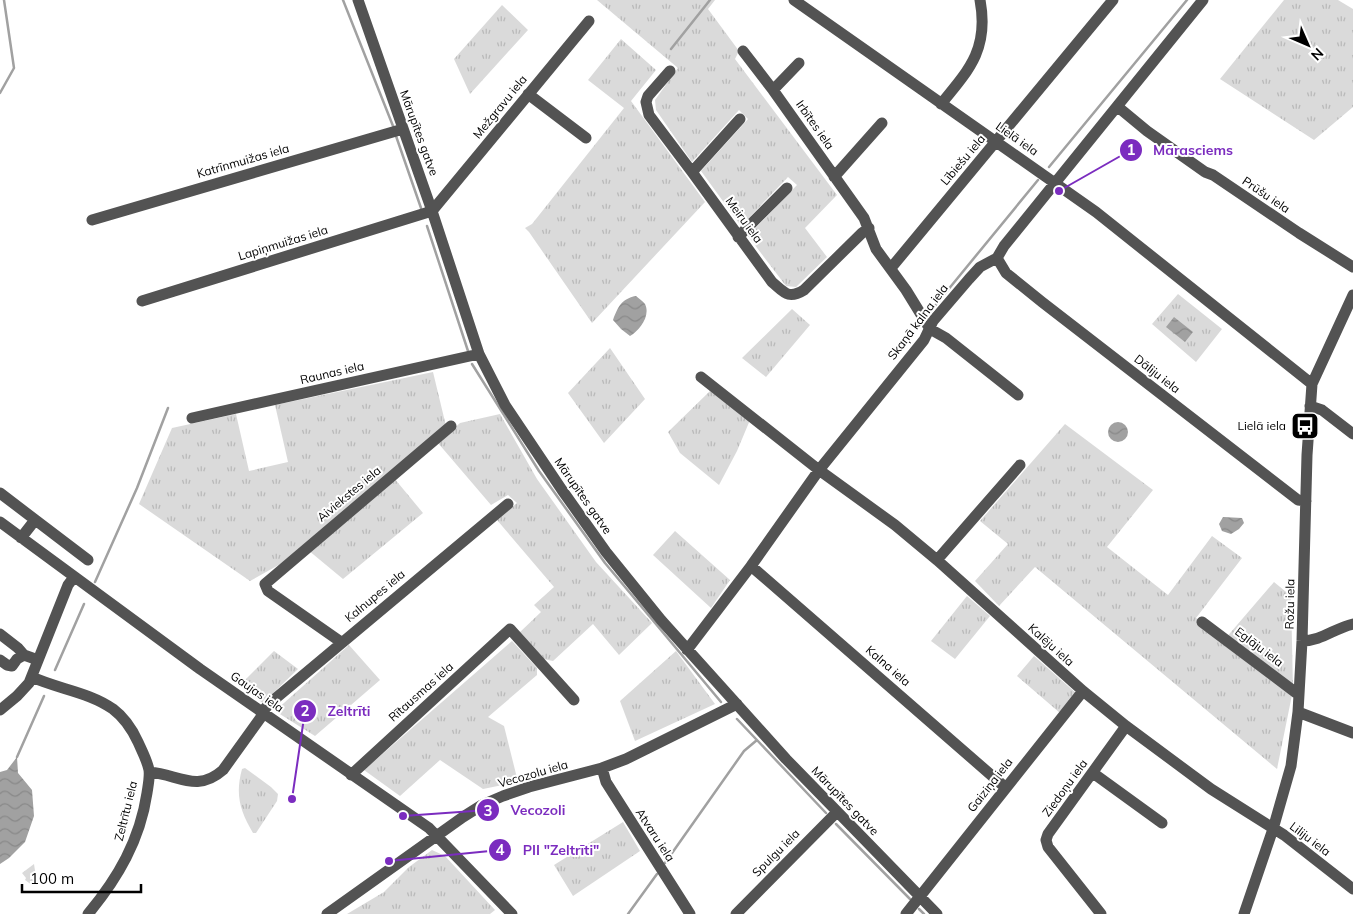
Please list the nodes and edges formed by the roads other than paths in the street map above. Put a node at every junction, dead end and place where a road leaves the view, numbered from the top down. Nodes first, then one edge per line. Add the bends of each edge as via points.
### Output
1 (358, 0) edge
2 (980, 0) edge
3 (1113, 0) edge
4 (1203, 0) edge
5 (797, 1) edge
6 (589, 21) dead end
7 (743, 50) dead end
8 (799, 63) dead end
9 (670, 71) dead end
10 (773, 90) junction
11 (528, 94) junction
12 (941, 104) junction
13 (1118, 107) junction
14 (740, 119) dead end
15 (882, 123) dead end
16 (403, 129) junction
17 (586, 138) dead end
18 (996, 142) junction
19 (692, 172) junction
20 (834, 177) junction
21 (1056, 183) junction
22 (788, 188) dead end
23 (432, 211) junction
24 (92, 220) dead end
25 (869, 228) junction
26 (738, 237) junction
27 (997, 258) junction
28 (1353, 267) edge
29 (891, 268) junction
30 (1353, 296) edge
31 (142, 301) dead end
32 (930, 329) junction
33 (479, 354) junction
34 (701, 377) dead end
35 (1312, 384) junction
36 (1018, 395) dead end
37 (1310, 406) junction
38 (192, 418) dead end
39 (451, 426) dead end
40 (1353, 434) edge
41 (1020, 466) dead end
42 (819, 470) junction
43 (0, 493) edge
44 (1306, 501) junction
45 (508, 504) dead end
46 (35, 520) junction
47 (0, 522) edge
48 (22, 538) junction
49 (88, 560) dead end
50 (937, 560) junction
51 (751, 566) junction
52 (74, 577) junction
53 (1202, 622) dead end
54 (1353, 624) edge
55 (0, 634) edge
56 (1302, 641) junction
57 (341, 642) junction
58 (688, 650) junction
59 (24, 655) junction
60 (0, 660) edge
61 (38, 660) junction
62 (32, 677) junction
63 (1083, 691) junction
64 (1299, 695) junction
65 (574, 700) dead end
66 (737, 704) junction
67 (0, 710) edge
68 (263, 712) junction
69 (1298, 712) junction
70 (1126, 726) junction
71 (1353, 733) edge
72 (602, 768) junction
73 (150, 772) junction
74 (1093, 773) junction
75 (351, 775) junction
76 (1006, 788) junction
77 (837, 812) junction
78 (1162, 823) dead end
79 (1274, 829) junction
80 (437, 835) junction
81 (1353, 889) edge
82 (920, 897) junction
83 (88, 914) edge
84 (327, 914) edge
85 (512, 914) edge
86 (690, 914) edge
87 (736, 914) edge
88 (906, 914) edge
89 (937, 914) edge
90 (1101, 914) edge
91 (1244, 914) edge

1 - 16 street, Mārupītes gatve
2 - 12 street via 983,16 978,52
3 - 18 street, Lībiešu iela
4 - 13 street, Skaņā kalna iela
5 - 12 street, Lielā iela
6 - 11 street, Mežgravu iela
7 - 10 street, Irbītes iela
8 - 10 street
9 - 19 street, Meiru iela via 646,102 649,115
10 - 20 street, Irbītes iela
11 - 17 street
11 - 23 street, Mežgravu iela
12 - 18 street, Lielā iela
13 - 21 street, Skaņā kalna iela
13 - 28 street, Prūšu iela via 1205,172
14 - 19 street
15 - 20 street
16 - 23 street, Mārupītes gatve
16 - 24 street, Katrīnmuižas iela
18 - 21 street, Lielā iela
18 - 29 street, Lībiešu iela
19 - 26 street, Meiru iela
20 - 25 street, Irbītes iela
21 - 27 street, Skaņā kalna iela
21 - 35 street, Lielā iela
22 - 26 street
23 - 31 street, Lapiņmuižas iela
23 - 33 street, Mārupītes gatve
25 - 26 street, Meiru iela via 796,295 788,295 772,282
25 - 29 street, Irbītes iela via 876,249
27 - 32 street, Skaņā kalna iela via 980,267 933,321
27 - 44 street, Dāliju iela via 1006,273 1042,302 1298,500
29 - 32 street, Irbītes iela
30 - 35 street, Rožu iela
32 - 36 street
32 - 42 street, Skaņā kalna iela
33 - 38 street, Raunas iela
33 - 58 street, Mārupītes gatve via 505,405 564,494 619,569
34 - 42 street, Kalēju iela
35 - 37 street, Rožu iela
37 - 40 street via 1322,410
37 - 44 street, Rožu iela
39 - 57 street, Aiviekstes iela via 265,584 268,591
41 - 50 street
42 - 50 street, Kalēju iela
42 - 51 street, Skaņā kalna iela
43 - 46 street
44 - 56 street, Rožu iela
45 - 57 street, Kalnupes iela
46 - 48 street
46 - 49 street
47 - 48 street, Gaujas iela
48 - 52 street, Gaujas iela
50 - 63 street, Kalēju iela
51 - 58 street, Skaņā kalna iela
51 - 76 street, Kalna iela
52 - 61 street
52 - 68 street, Gaujas iela
53 - 64 street, Eglāju iela
54 - 56 street
55 - 59 street
56 - 64 street, Rožu iela
57 - 68 street, Kalnupes iela
58 - 66 street, Mārupītes gatve
59 - 60 street via 12,666
59 - 61 street
61 - 62 street
62 - 67 street
62 - 73 street, Zeltrītu iela via 87,696 113,709 131,729
63 - 70 street, Kalēju iela
63 - 76 street, Gaiziņa iela
64 - 69 street, Rožu iela
65 - 75 street, Rītausmas iela via 510,630
66 - 72 street, Vecozolu iela
66 - 77 street, Mārupītes gatve
68 - 73 street, Kalnupes iela via 214,778 192,782
68 - 75 street, Gaujas iela
69 - 71 street
69 - 79 street, Rožu iela via 1291,766
70 - 74 street, Ziedoņu iela
70 - 79 street, Kalēju iela via 1211,789
72 - 80 street, Vecozolu iela via 503,796 482,805
72 - 86 street, Atvaru iela via 606,782
73 - 83 street, Zeltrītu iela via 146,800 132,848 117,877
74 - 78 street
74 - 90 street, Ziedoņu iela via 1046,840 1048,847
75 - 80 street, Gaujas iela
76 - 82 street, Gaiziņa iela
77 - 82 street, Mārupītes gatve
77 - 87 street, Spulgu iela
79 - 81 street, Liliju iela
79 - 91 street, Rožu iela
80 - 84 street, Vecozolu iela
80 - 85 street, Gaujas iela
82 - 88 street, Gaiziņa iela
82 - 89 street, Mārupītes gatve

